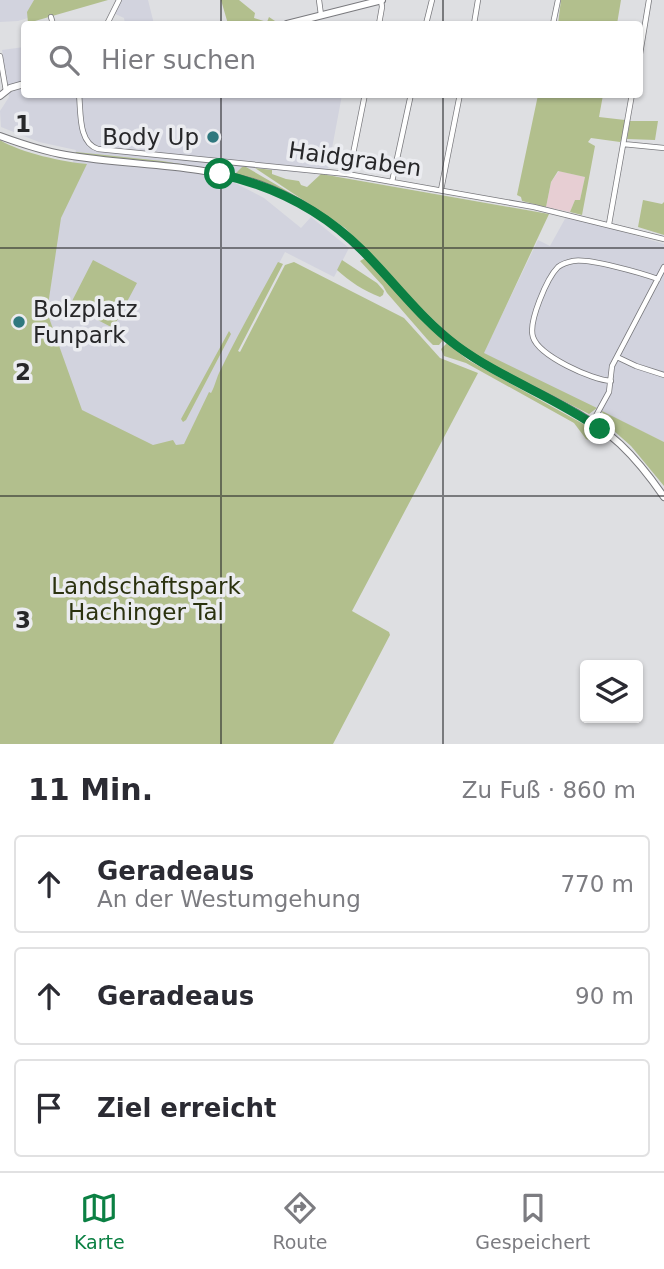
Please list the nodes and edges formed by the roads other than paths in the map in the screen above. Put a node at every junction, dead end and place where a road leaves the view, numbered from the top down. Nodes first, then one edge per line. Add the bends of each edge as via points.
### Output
1 (119, 0) edge
2 (319, 0) edge
3 (382, 0) edge
4 (432, 0) edge
5 (478, 0) edge
6 (558, 0) edge
7 (649, 0) edge
8 (321, 16) junction
9 (51, 17) dead end
10 (52, 21) edge
11 (108, 21) edge
12 (300, 21) edge
13 (379, 21) edge
14 (427, 21) edge
15 (474, 21) edge
16 (554, 21) edge
17 (643, 32) edge
18 (0, 55) edge
19 (21, 85) edge
20 (3, 93) edge
21 (80, 98) edge
22 (364, 98) edge
23 (410, 98) edge
24 (459, 98) edge
25 (631, 98) edge
26 (0, 136) edge
27 (623, 144) junction
28 (664, 148) edge
29 (349, 174) junction
30 (392, 182) junction
31 (441, 190) junction
32 (609, 224) junction
33 (664, 239) edge
34 (664, 267) edge
35 (658, 279) junction
36 (617, 357) junction
37 (664, 375) edge
38 (611, 381) junction
39 (598, 414) junction
40 (592, 423) junction
41 (607, 434) junction
42 (664, 497) edge

1 - 11 street
2 - 8 street
3 - 8 main road
3 - 13 street
4 - 14 street
5 - 15 street
6 - 16 street
7 - 17 street
8 - 12 main road
9 - 10 street
18 - 20 street
19 - 20 main road
21 - 29 street, Haidgraben via 85,138 95,149
22 - 29 street
23 - 30 street
24 - 31 street
25 - 27 street
26 - 40 main road via 67,156 227,176 290,198 363,251 455,345
27 - 28 street
27 - 32 street
29 - 30 street, Haidgraben
30 - 31 street, Haidgraben
31 - 32 street, Haidgraben
32 - 33 street, Haidgraben
34 - 35 street
35 - 36 street
35 - 38 street via 576,260 559,266 551,277 532,321 536,345 593,377
36 - 37 street
36 - 38 street
38 - 39 street
39 - 40 street
39 - 41 street
40 - 41 main road
41 - 42 main road

